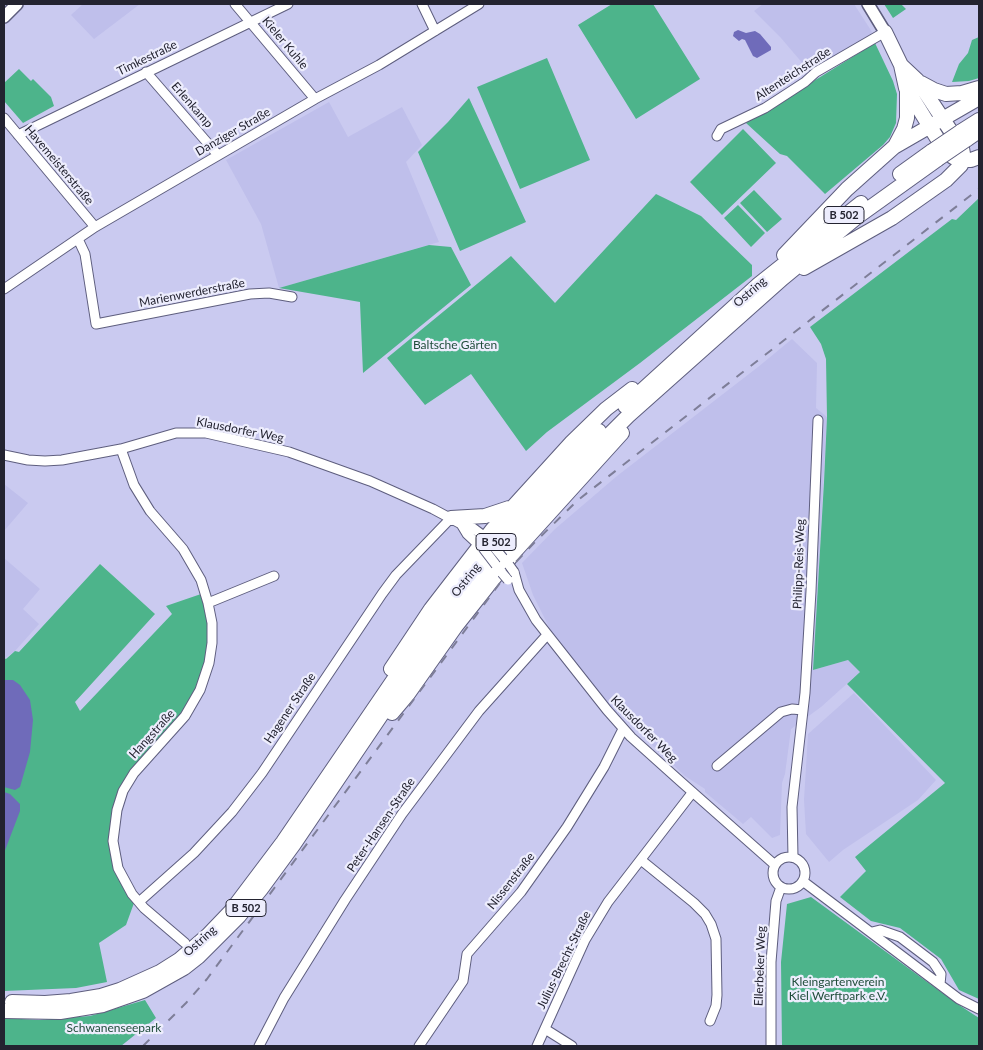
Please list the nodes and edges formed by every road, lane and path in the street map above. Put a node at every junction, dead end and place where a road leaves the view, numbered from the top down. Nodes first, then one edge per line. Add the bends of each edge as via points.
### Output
1 (17, 4) edge
2 (235, 4) edge
3 (288, 4) edge
4 (422, 4) edge
5 (479, 4) edge
6 (868, 4) edge
7 (4, 17) edge
8 (250, 22) junction
9 (435, 31) junction
10 (885, 32) junction
11 (146, 72) junction
12 (912, 84) junction
13 (979, 88) edge
14 (315, 98) junction
15 (979, 98) edge
16 (4, 118) edge
17 (942, 119) junction
18 (979, 120) edge
19 (929, 127) junction
20 (979, 131) edge
21 (18, 135) junction
22 (717, 136) dead end
23 (963, 136) junction
24 (894, 147) junction
25 (935, 155) junction
26 (218, 156) junction
27 (979, 157) edge
28 (962, 160) junction
29 (95, 227) junction
30 (78, 239) junction
31 (783, 278) junction
32 (759, 284) junction
33 (4, 289) edge
34 (292, 297) dead end
35 (663, 376) junction
36 (818, 420) dead end
37 (121, 449) junction
38 (4, 455) edge
39 (514, 506) junction
40 (456, 521) junction
41 (484, 543) junction
42 (505, 568) junction
43 (274, 576) dead end
44 (208, 603) junction
45 (547, 635) junction
46 (803, 710) junction
47 (623, 729) junction
48 (364, 732) junction
49 (717, 766) dead end
50 (692, 793) junction
51 (793, 857) junction
52 (641, 860) junction
53 (775, 864) junction
54 (804, 882) junction
55 (781, 887) junction
56 (139, 902) junction
57 (872, 932) junction
58 (185, 943) dead end
59 (940, 984) junction
60 (4, 1001) edge
61 (979, 1009) edge
62 (4, 1011) edge
63 (710, 1021) dead end
64 (545, 1029) junction
65 (260, 1046) edge
66 (419, 1046) edge
67 (537, 1046) edge
68 (572, 1046) edge
69 (771, 1046) edge

1 - 7 main road
2 - 8 street, Kieler Kuhle
3 - 8 street, Timkestraße
4 - 9 street
5 - 9 street, Danziger Straße
6 - 10 main road
8 - 11 street, Timkestraße
8 - 14 street, Kieler Kuhle
9 - 14 street, Danziger Straße
10 - 12 highway
10 - 22 street, Altenteichstraße via 816,72 765,108 721,129
11 - 21 street, Timkestraße
11 - 26 street, Erlenkamp
12 - 13 highway via 946,94
12 - 17 highway
12 - 19 highway
12 - 24 highway via 904,129
14 - 26 street, Danziger Straße
15 - 17 highway
16 - 21 street, Havemeisterstraße
17 - 19 highway
17 - 28 highway via 962,148
18 - 23 highway, Ostring / B 502
19 - 24 highway
19 - 28 highway via 945,151
20 - 23 highway, Ostring / B 502
21 - 29 street, Havemeisterstraße
23 - 25 highway, Ostring / B 502, bridge
24 - 32 highway via 846,189
25 - 31 highway, Ostring / B 502
25 - 32 highway, Ostring / B 502 via 850,210
26 - 29 street, Danziger Straße
27 - 28 highway
28 - 31 highway via 959,168 946,180 892,218
29 - 30 street, Danziger Straße
30 - 33 street, Danziger Straße
30 - 34 street, Marienwerderstraße via 85,254 96,324 250,294 269,292
31 - 35 highway, Ostring / B 502
32 - 35 highway, Ostring / B 502
35 - 39 highway via 638,384 606,409
35 - 42 highway via 651,402 543,518
35 - 48 highway, Ostring / B 502 via 508,542
36 - 46 street, Philipp-Reis-Weg
37 - 38 street, Klausdorfer Weg via 45,461
37 - 40 street, Klausdorfer Weg via 176,433 197,432 225,437 289,452 355,475 394,490
37 - 44 street, Hangstraße via 134,485 150,511 183,549 201,580
39 - 40 highway via 491,515
39 - 41 highway
40 - 41 street, Klausdorfer Weg via 473,528
40 - 56 street, Hagener Straße via 401,570 232,812 194,853
41 - 42 street, Klausdorfer Weg, bridge
41 - 48 highway via 401,652 372,700
42 - 45 street, Klausdorfer Weg
42 - 48 highway via 456,626 390,716
43 - 44 street
44 - 56 street, Hangstraße via 212,643 200,690 185,716 134,773 117,810 114,841 118,868
45 - 47 street, Klausdorfer Weg
45 - 65 street, Peter-Hansen-Straße via 479,711 402,814 284,998
46 - 49 street via 792,708 781,712
46 - 51 street, Philipp-Reis-Weg via 792,807
47 - 50 street, Klausdorfer Weg
47 - 66 street, Nissenstraße via 567,827 521,892 467,954 463,981
48 - 60 highway, Ostring / B 502 via 252,885 208,935 179,960 140,982 101,996 59,1002
48 - 62 highway, Ostring / B 502 via 294,844 261,889 222,935 191,963 144,991 104,1005 60,1012
50 - 52 street, Julius-Brecht-Straße
50 - 53 street, Klausdorfer Weg
51 - 53 street via 783,858
51 - 54 street via 804,865
52 - 63 street via 694,903 711,924 716,939 717,996
52 - 64 street, Julius-Brecht-Straße via 608,902 585,940
53 - 55 street via 773,877
54 - 55 street via 794,889
54 - 57 street
55 - 69 street, Ellerbeker Weg via 776,902 771,962
56 - 58 street, Hangstraße
57 - 59 street
57 - 59 street via 880,930 900,937 933,962 941,974
59 - 61 street
64 - 67 street, Julius-Brecht-Straße
64 - 68 street

